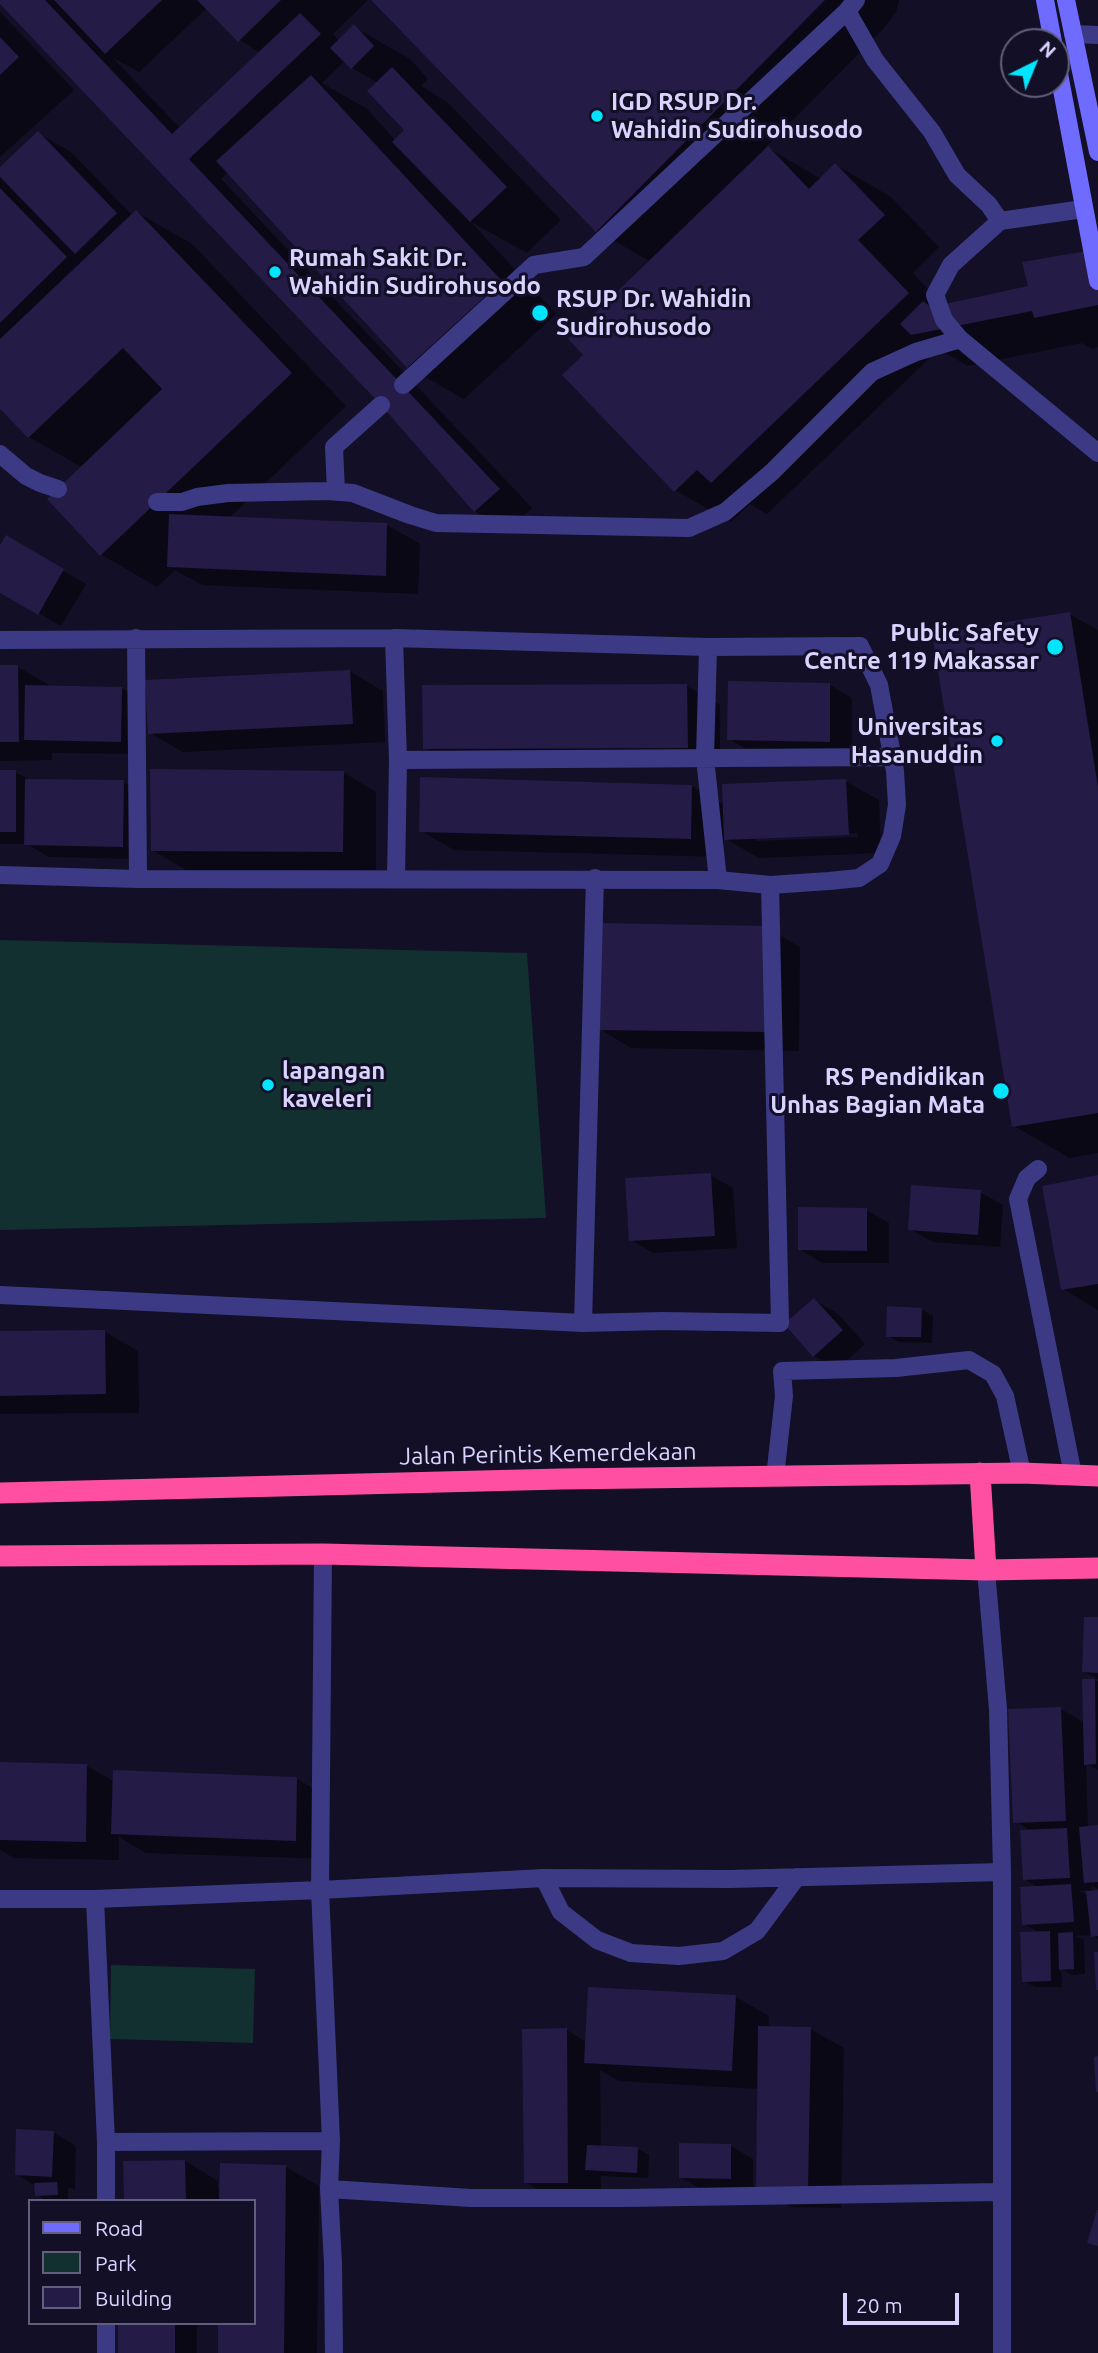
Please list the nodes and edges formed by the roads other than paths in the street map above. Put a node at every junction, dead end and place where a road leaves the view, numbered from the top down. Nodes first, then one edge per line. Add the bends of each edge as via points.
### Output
1 (1045, 0) edge
2 (1066, 0) edge
3 (851, 6) edge
4 (1051, 28) edge
5 (1073, 34) junction
6 (1070, 35) edge
7 (1098, 35) edge
8 (1063, 98) edge
9 (1098, 152) edge
10 (1083, 209) junction
11 (1000, 221) junction
12 (1098, 281) edge
13 (960, 339) junction
14 (403, 385) dead end
15 (381, 405) dead end
16 (1098, 453) edge
17 (0, 454) edge
18 (58, 489) dead end
19 (336, 491) junction
20 (157, 502) dead end
21 (136, 638) junction
22 (394, 638) junction
23 (0, 640) edge
24 (708, 647) junction
25 (892, 757) junction
26 (705, 758) junction
27 (398, 760) junction
28 (0, 875) edge
29 (595, 878) junction
30 (138, 879) junction
31 (396, 879) junction
32 (718, 880) junction
33 (770, 885) junction
34 (1038, 1169) dead end
35 (0, 1295) edge
36 (583, 1323) junction
37 (1022, 1473) junction
38 (980, 1474) junction
39 (1073, 1475) junction
40 (1098, 1476) edge
41 (775, 1477) junction
42 (0, 1493) edge
43 (323, 1555) junction
44 (0, 1556) edge
45 (1098, 1568) edge
46 (986, 1570) junction
47 (1002, 1871) junction
48 (797, 1877) junction
49 (544, 1878) junction
50 (320, 1890) junction
51 (0, 1899) edge
52 (95, 1899) junction
53 (331, 2141) junction
54 (106, 2142) junction
55 (329, 2189) junction
56 (1001, 2192) junction
57 (106, 2199) edge
58 (106, 2325) edge
59 (106, 2353) edge
60 (334, 2353) edge
61 (1002, 2353) edge

1 - 4 street
2 - 5 street
3 - 11 street via 875,60 932,132 957,175
3 - 14 street via 584,257 534,265
5 - 6 street
5 - 7 street
5 - 9 street
8 - 10 street
10 - 11 street
10 - 12 street
11 - 13 street via 951,265 934,295 944,320
13 - 16 street
13 - 19 street via 872,372 772,472 725,512 689,528 436,523
15 - 19 street via 334,447
17 - 18 street via 26,476
19 - 20 street via 228,493
21 - 22 street
21 - 23 street
21 - 30 street
22 - 24 street
22 - 27 street
24 - 25 street via 860,646 879,685
24 - 26 street
25 - 26 street
25 - 33 street via 897,805 892,836 880,864 859,878
26 - 27 street
26 - 32 street
27 - 31 street
28 - 30 street
29 - 31 street
29 - 32 street
29 - 36 street
30 - 31 street
32 - 33 street
33 - 36 street via 780,1323
34 - 39 street via 1027,1178 1018,1199
35 - 36 street
37 - 38 highway, Jalan Perintis Kemerdekaan
37 - 39 highway, Jalan Perintis Kemerdekaan
37 - 41 street via 1006,1396 993,1374 969,1360 896,1368 782,1371 784,1396
38 - 41 highway, Jalan Perintis Kemerdekaan
38 - 46 highway
39 - 40 highway, Jalan Perintis Kemerdekaan
41 - 42 highway, Jalan Perintis Kemerdekaan
43 - 44 highway
43 - 46 highway
43 - 50 street
45 - 46 highway
46 - 47 street via 998,1709
47 - 48 street
47 - 56 street
48 - 49 street
48 - 49 street via 757,1931 723,1951 679,1956 631,1953 597,1941 561,1912
49 - 50 street
50 - 52 street
50 - 53 street
51 - 52 street
52 - 54 street
53 - 54 street
53 - 55 street
54 - 57 street
55 - 56 street via 471,2198
55 - 60 street
56 - 61 street
58 - 59 street

